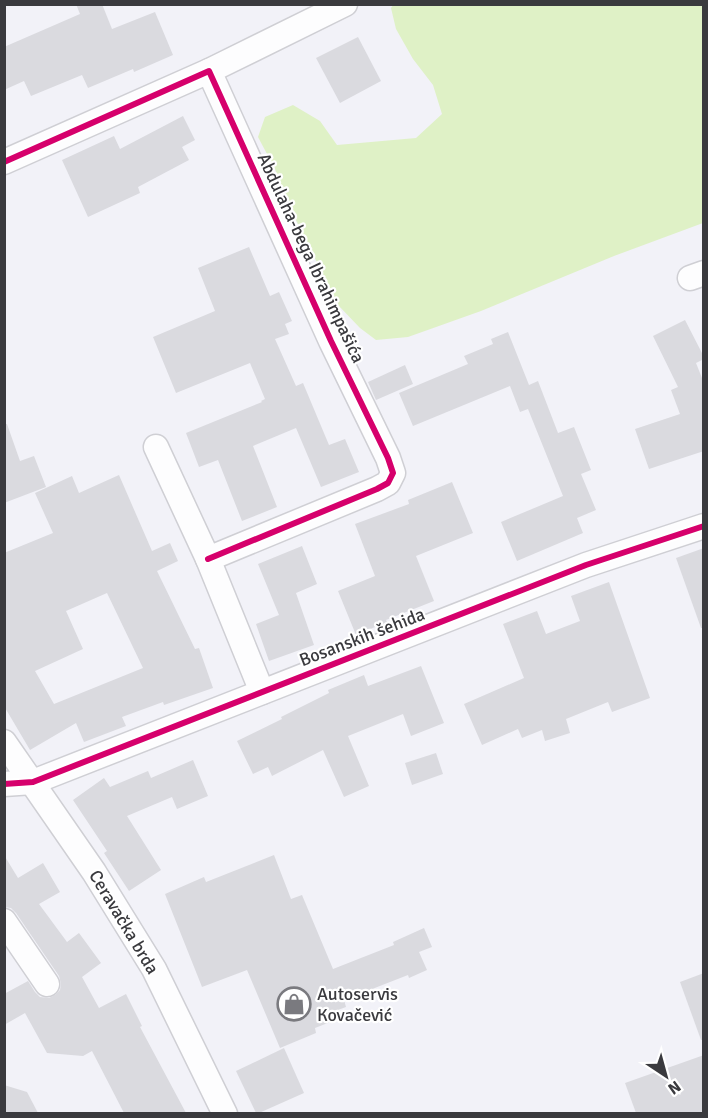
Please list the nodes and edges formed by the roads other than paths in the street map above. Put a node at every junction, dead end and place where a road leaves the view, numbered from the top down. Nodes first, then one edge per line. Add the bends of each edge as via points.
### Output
1 (345, 4) edge
2 (209, 71) junction
3 (4, 162) edge
4 (156, 447) dead end
5 (704, 526) edge
6 (208, 559) junction
7 (262, 692) junction
8 (4, 742) edge
9 (33, 782) junction
10 (4, 784) edge
11 (4, 921) edge
12 (47, 984) dead end
13 (225, 1113) edge

1 - 2 street
2 - 3 street
2 - 6 street, Abdulaha-bega Ibrahimpašića via 393,473 388,483 377,489
4 - 6 street
5 - 7 street, Bosanskih šehida via 586,566
6 - 7 street
7 - 9 street, Bosanskih šehida
8 - 9 street, Ceravačka brda
9 - 10 street, Bosanskih šehida
9 - 13 street, Ceravačka brda via 154,969
11 - 12 street

